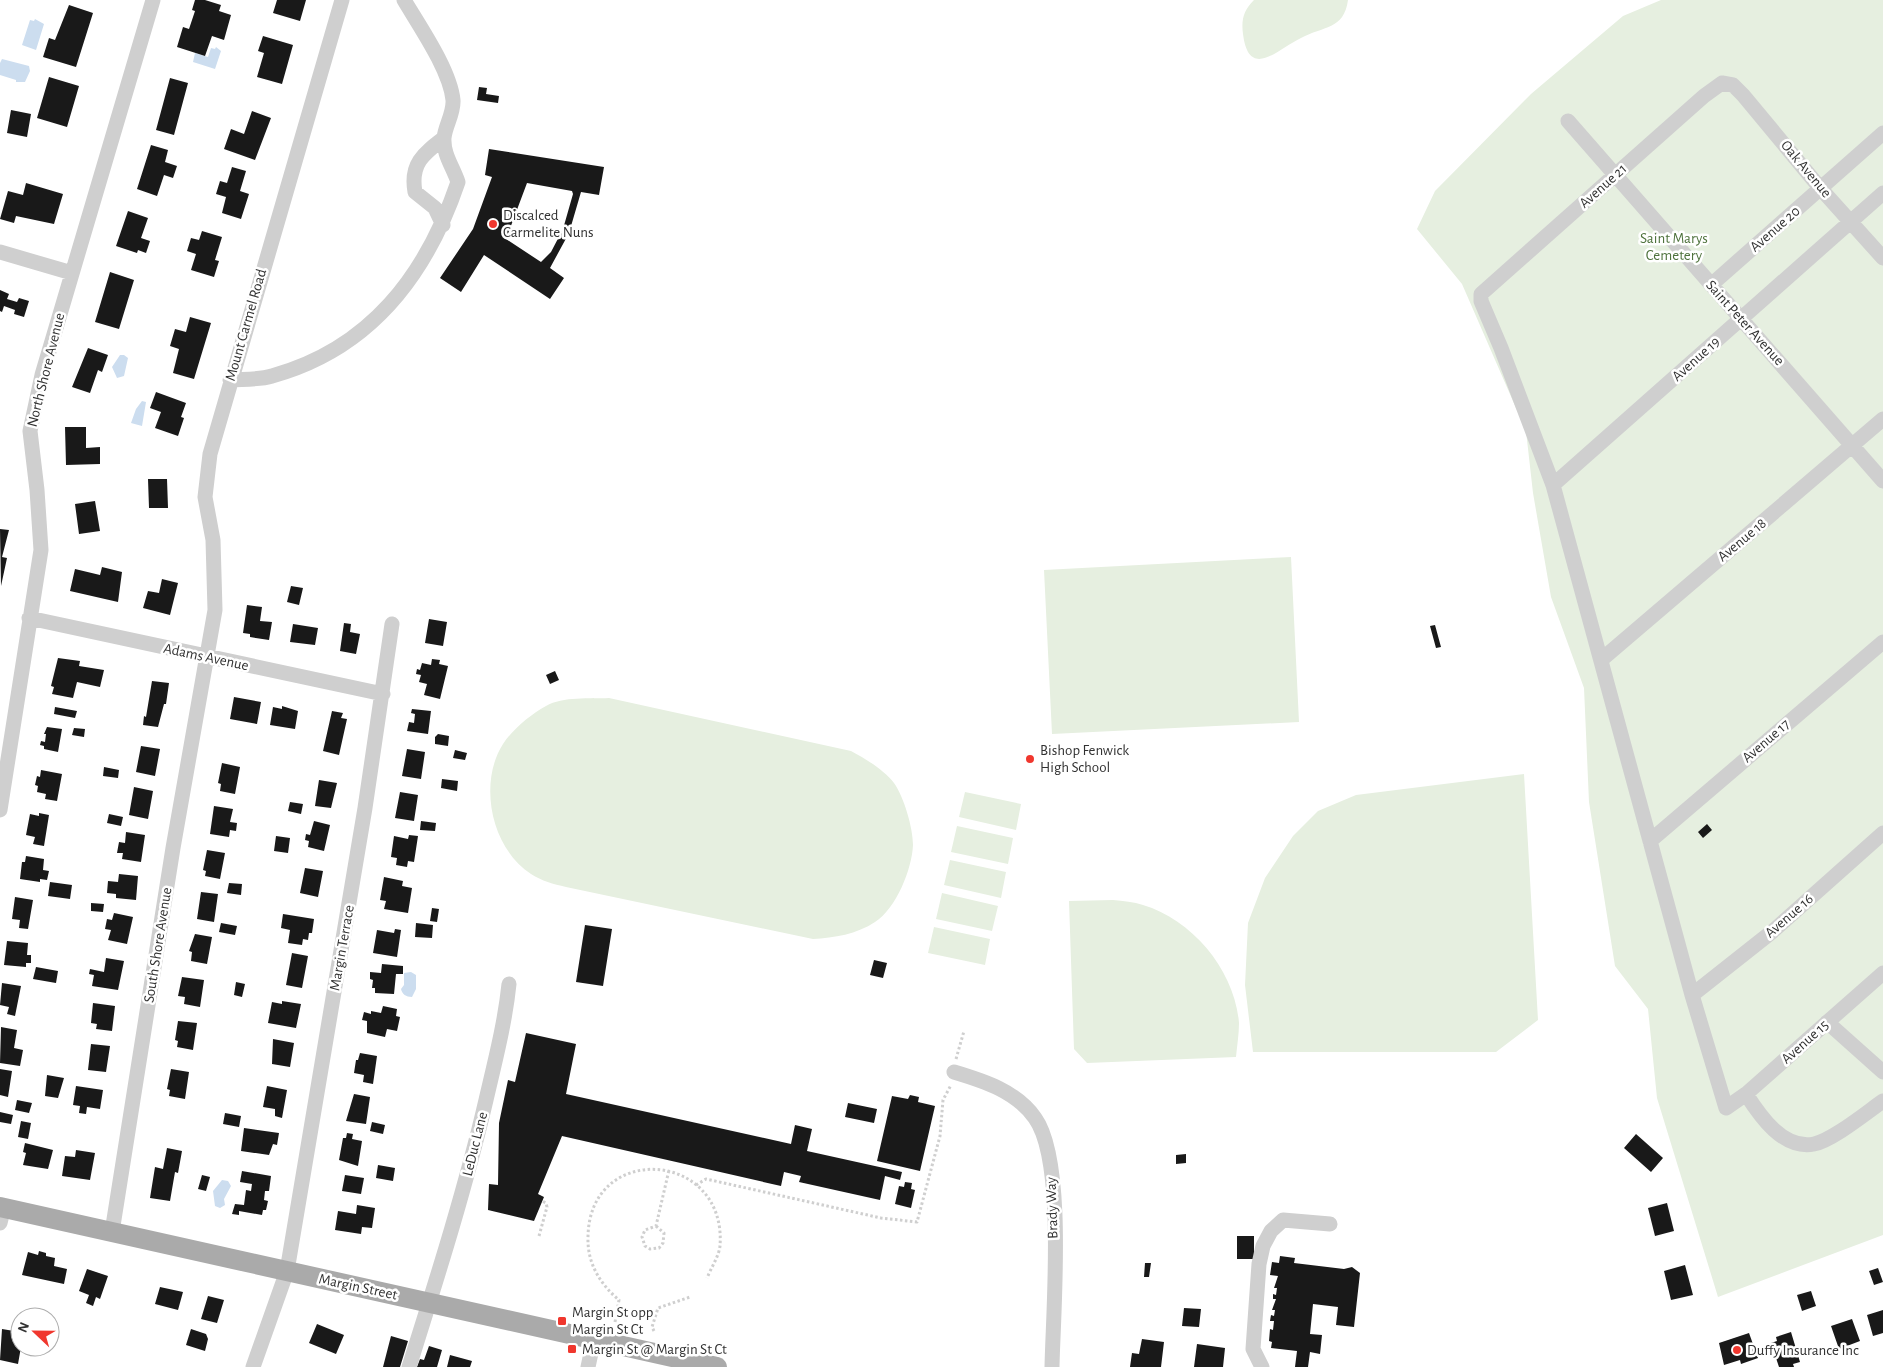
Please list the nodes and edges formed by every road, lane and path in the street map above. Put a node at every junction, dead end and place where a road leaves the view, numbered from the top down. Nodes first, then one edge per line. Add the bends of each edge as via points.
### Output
1 (153, 0) edge
2 (342, 0) edge
3 (404, 0) edge
4 (1727, 84) joint
5 (1568, 121) dead end
6 (1883, 133) edge
7 (444, 138) junction
8 (1616, 175) junction
9 (1821, 189) junction
10 (1883, 193) edge
11 (1851, 221) junction
12 (443, 225) junction
13 (0, 252) edge
14 (1883, 258) edge
15 (72, 273) junction
16 (1711, 285) junction
17 (1741, 319) junction
18 (230, 380) junction
19 (1883, 419) edge
20 (1853, 446) junction
21 (1883, 481) edge
22 (1553, 485) junction
23 (29, 618) junction
24 (392, 624) dead end
25 (1883, 642) edge
26 (207, 658) junction
27 (1601, 660) junction
28 (383, 694) junction
29 (0, 810) edge
30 (1883, 834) edge
31 (1650, 841) junction
32 (1883, 973) edge
33 (509, 984) dead end
34 (1692, 995) junction
35 (1828, 1022) junction
36 (964, 1031) dead end
37 (954, 1072) junction
38 (1883, 1072) edge
39 (1746, 1094) junction
40 (1883, 1101) edge
41 (669, 1170) junction
42 (696, 1185) junction
43 (542, 1201) dead end
44 (1, 1212) edge
45 (1330, 1224) dead end
46 (656, 1226) junction
47 (112, 1232) junction
48 (539, 1236) dead end
49 (287, 1271) junction
50 (707, 1278) dead end
51 (690, 1297) dead end
52 (429, 1302) junction
53 (615, 1322) dead end
54 (654, 1331) dead end
55 (594, 1340) junction
56 (253, 1367) edge
57 (409, 1367) edge
58 (588, 1367) edge
59 (717, 1367) edge
60 (1052, 1367) edge
61 (1262, 1367) edge

1 - 15 street, North Shore Avenue
2 - 18 street, Mount Carmel Road
3 - 7 street via 432,46 452,91 453,104
4 - 8 street, Avenue 21 via 1722,83 1704,96
4 - 9 street, Oak Avenue via 1744,94
5 - 8 street, Saint Peter Avenue
6 - 9 street, Avenue 20
7 - 12 street via 448,159 458,182
7 - 12 street via 422,158 413,179 415,192 435,208
8 - 16 street, Saint Peter Avenue
8 - 22 street, Avenue 21 via 1481,294
9 - 11 street, Oak Avenue
9 - 16 street, Avenue 20
10 - 11 street, Avenue 19
11 - 14 street, Oak Avenue
11 - 17 street, Avenue 19
12 - 18 street via 412,278 366,329 309,363 270,377
13 - 15 street
15 - 23 street, North Shore Avenue via 42,375 30,431 41,550
16 - 17 street, Saint Peter Avenue
17 - 20 street, Saint Peter Avenue
17 - 22 street, Avenue 19
18 - 26 street, Mount Carmel Road via 210,454 205,497 213,540 216,610
19 - 20 street, Avenue 18
20 - 21 street, Saint Peter Avenue
20 - 27 street, Avenue 18
22 - 27 street
23 - 26 street, Adams Avenue
23 - 29 street, North Shore Avenue
24 - 28 street, Margin Terrace
25 - 31 street, Avenue 17
26 - 28 street, Adams Avenue
26 - 47 street, South Shore Avenue via 173,848
27 - 31 street
28 - 49 street, Margin Terrace
30 - 34 street, Avenue 16 via 1773,931
31 - 34 street
32 - 35 street, Avenue 15
33 - 52 street, LeDuc Lane via 498,1050 477,1136
34 - 39 street, Avenue 15 via 1726,1108
35 - 38 street
35 - 39 street, Avenue 15
36 - 37 path
37 - 42 path via 950,1088 942,1100 940,1136 917,1222 881,1218 706,1179
37 - 60 street, Brady Way via 982,1081 1022,1103 1036,1119 1045,1140 1055,1191
39 - 40 street via 1774,1130 1795,1143 1814,1144 1842,1130
41 - 42 path
41 - 46 path
41 - 53 path via 644,1169 621,1177 603,1192 591,1214 588,1244 600,1280 619,1300
42 - 50 path via 714,1207 720,1232 720,1248
43 - 48 path via 547,1207
44 - 47 main road, Margin Street
45 - 61 street via 1284,1220 1271,1231 1262,1246 1253,1349
46 - 46 path via 645,1230 642,1237 650,1249 659,1248 663,1243 664,1233
47 - 49 main road, Margin Street
49 - 52 main road, Margin Street
49 - 56 street, Margin Terrace
51 - 54 path via 658,1308 652,1327
52 - 55 main road, Margin Street
52 - 57 street, LeDuc Lane
55 - 58 street
55 - 59 main road, Margin Street

